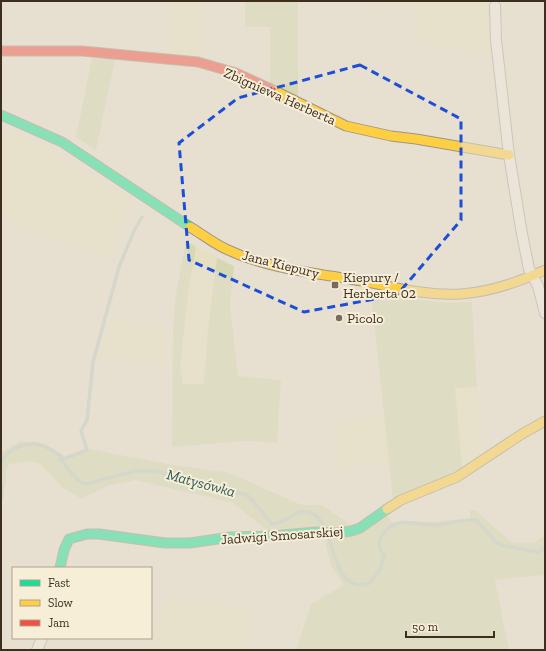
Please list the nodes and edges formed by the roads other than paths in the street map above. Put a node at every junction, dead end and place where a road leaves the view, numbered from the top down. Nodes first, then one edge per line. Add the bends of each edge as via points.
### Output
1 (495, 6) dead end
2 (1, 51) edge
3 (1, 115) edge
4 (509, 155) junction
5 (545, 270) edge
6 (532, 276) junction
7 (545, 313) edge
8 (545, 421) edge
9 (60, 567) edge
10 (42, 639) edge
11 (38, 650) edge

1 - 4 street via 496,40
2 - 4 street, Zbigniewa Herberta via 82,51 198,62 260,83 346,126
3 - 6 street, Jana Kiepury via 62,142 207,238 231,251 258,260 336,277 436,293 461,294 490,289
4 - 6 street via 524,248
5 - 6 street, Jana Kiepury
6 - 7 street via 538,286
8 - 9 street, Jadwigi Smosarskiej via 457,477 401,500 360,528 336,533 231,537 190,543 165,543 87,534 69,539
10 - 11 street

